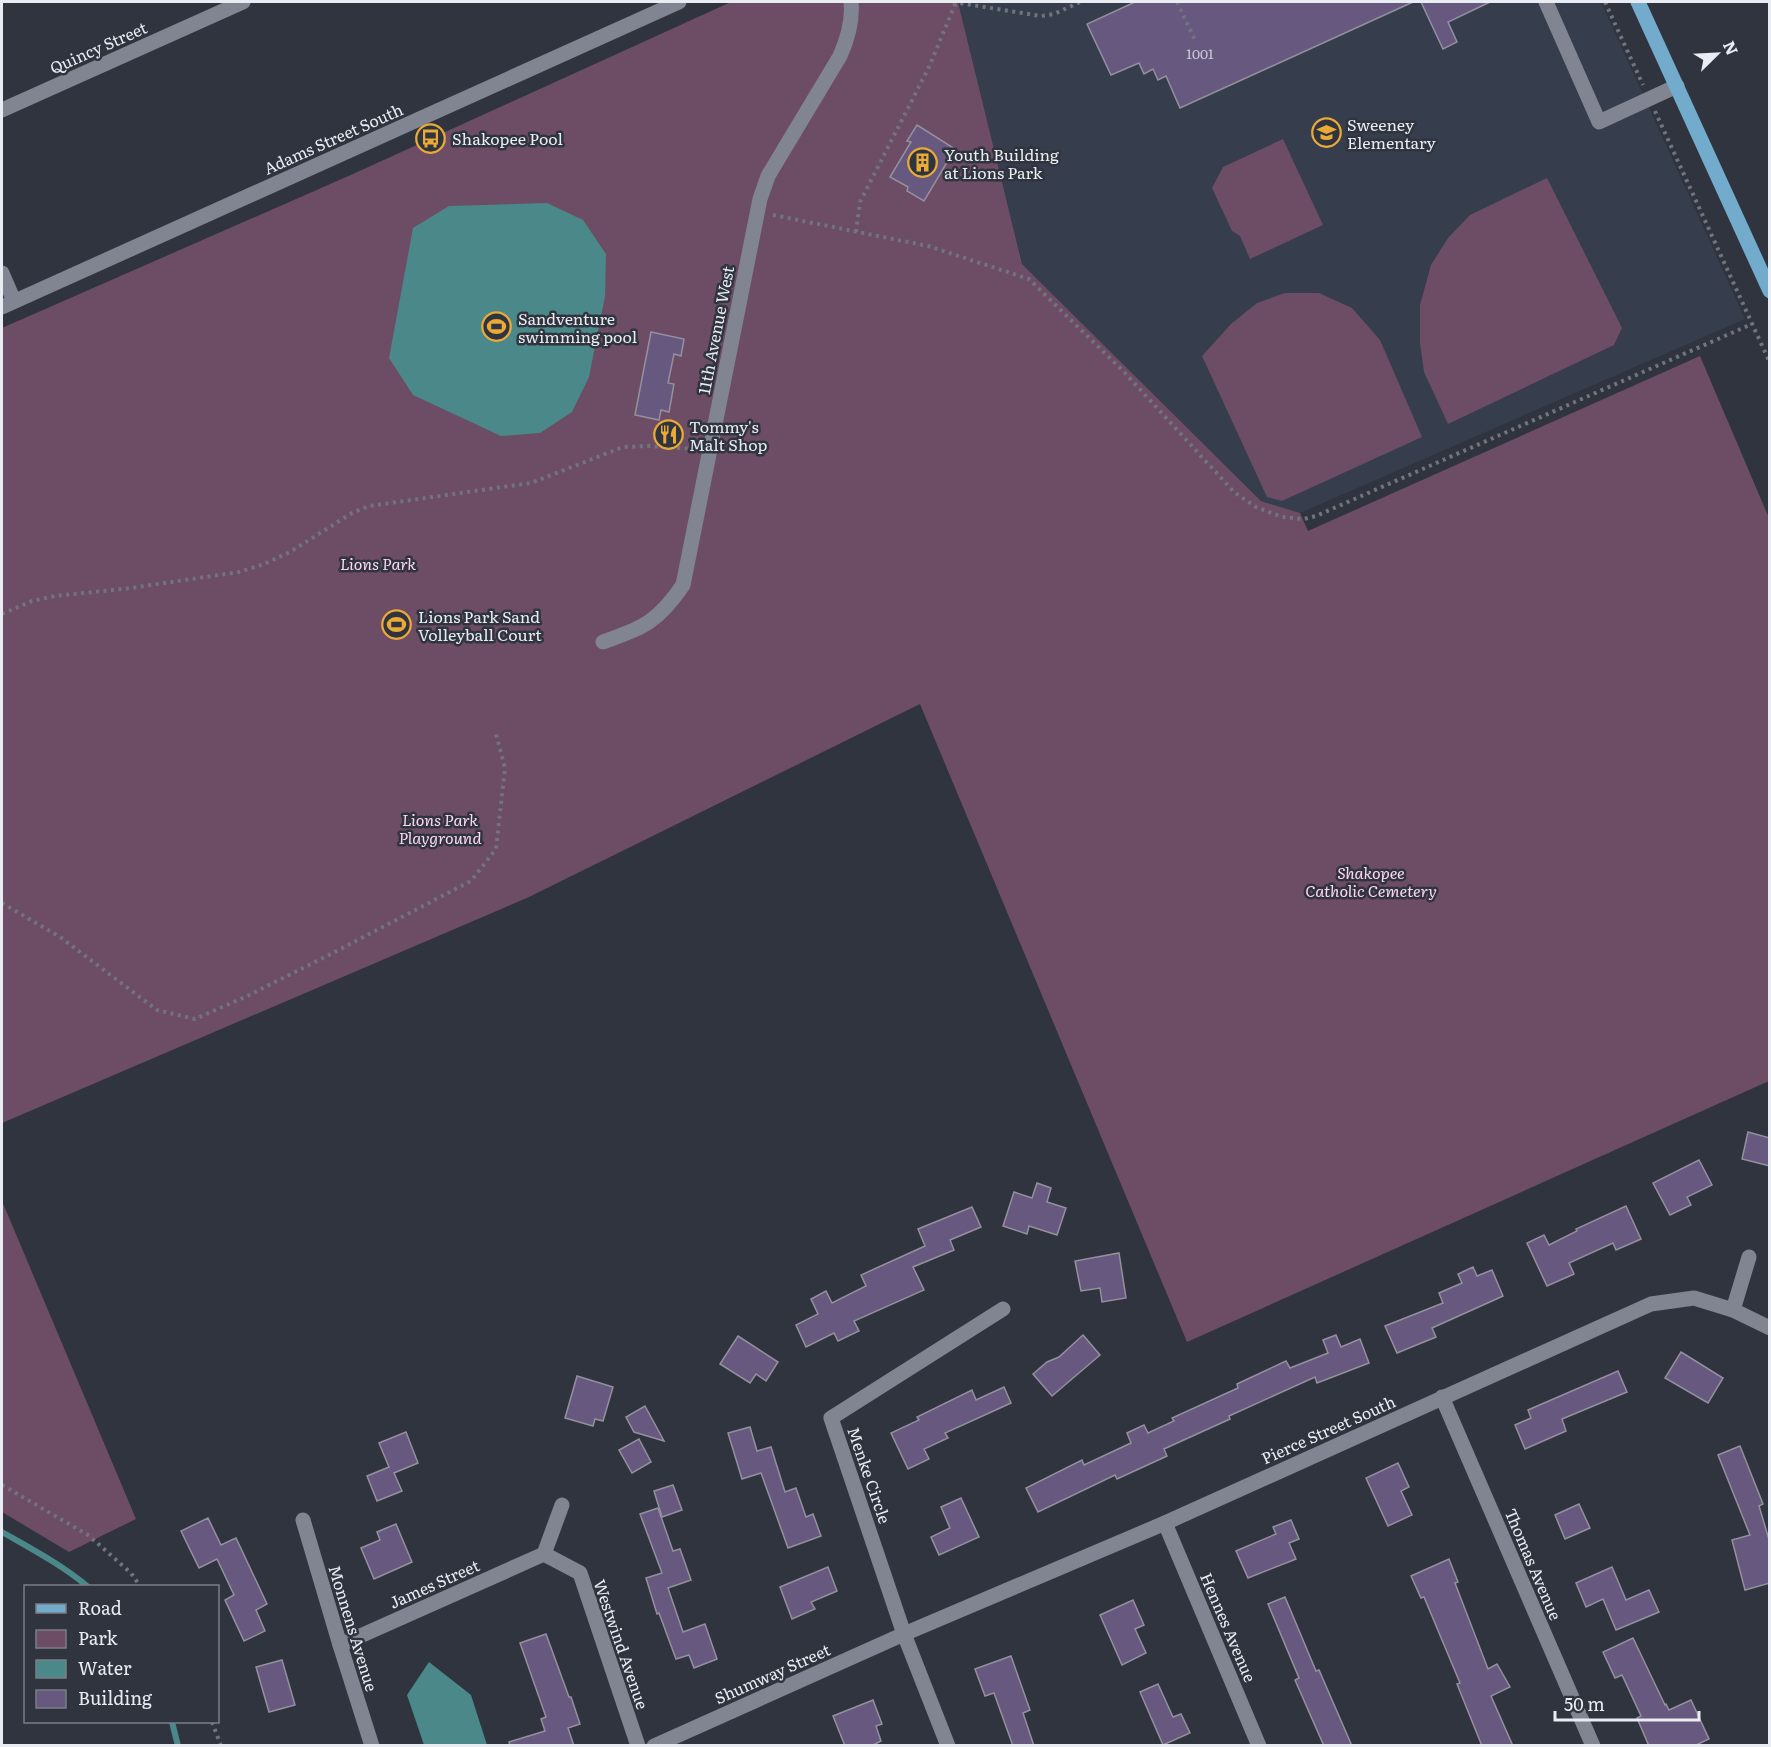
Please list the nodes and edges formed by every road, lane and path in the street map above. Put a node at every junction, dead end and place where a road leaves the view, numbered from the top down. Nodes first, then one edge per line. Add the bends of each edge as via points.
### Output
1 (243, 2) edge
2 (679, 2) edge
3 (851, 2) edge
4 (955, 2) edge
5 (1080, 2) edge
6 (1177, 2) edge
7 (1546, 2) edge
8 (1605, 2) edge
9 (1638, 2) edge
10 (1196, 42) dead end
11 (1677, 86) junction
12 (1649, 98) junction
13 (2, 110) edge
14 (773, 215) dead end
15 (856, 232) junction
16 (2, 273) edge
17 (1770, 291) edge
18 (8, 304) edge
19 (1752, 324) junction
20 (1770, 363) edge
21 (709, 452) junction
22 (2, 614) edge
23 (603, 642) dead end
24 (496, 734) dead end
25 (2, 903) edge
26 (1749, 1257) dead end
27 (1003, 1309) dead end
28 (1733, 1310) junction
29 (1769, 1330) edge
30 (1442, 1397) junction
31 (2, 1485) edge
32 (562, 1505) dead end
33 (303, 1520) dead end
34 (1165, 1522) junction
35 (544, 1554) junction
36 (139, 1585) edge
37 (904, 1634) junction
38 (340, 1645) junction
39 (212, 1723) edge
40 (220, 1746) edge
41 (372, 1746) edge
42 (638, 1746) edge
43 (654, 1746) edge
44 (948, 1746) edge
45 (1259, 1746) edge
46 (1593, 1746) edge

1 - 13 street, Quincy Street
2 - 18 street, Adams Street South
3 - 21 street, 11th Avenue West via 847,40 840,56 768,176 760,199
4 - 5 path via 1041,16
4 - 15 path via 925,76 860,202
6 - 10 path
7 - 12 street via 1599,122
8 - 12 path
9 - 11 main road
11 - 12 street
11 - 17 main road
12 - 19 path
14 - 15 path
15 - 19 path via 928,246 1029,279 1125,373 1234,492 1256,507 1282,517 1316,516
16 - 18 street
19 - 20 path
21 - 22 path via 623,447 531,483 369,506 290,552 239,572 55,596
21 - 23 street, 11th Avenue West via 683,585 652,621
24 - 25 path via 505,768 496,849 471,881 195,1019 157,1010 60,938
26 - 28 street
27 - 37 street, Menke Circle via 831,1418
28 - 29 street, Pierce Street South
28 - 30 street, Pierce Street South via 1694,1298 1651,1304
30 - 34 street, Pierce Street South
30 - 46 street, Thomas Avenue
31 - 36 path via 88,1534
32 - 35 street
33 - 38 street, Monnens Avenue
34 - 37 street, Pierce Street South
34 - 45 street, Hennes Avenue
35 - 38 street, James Street
35 - 42 street, Westwind Avenue via 579,1573
37 - 43 street, Shumway Street
37 - 44 street
38 - 41 street, Monnens Avenue
39 - 40 path

